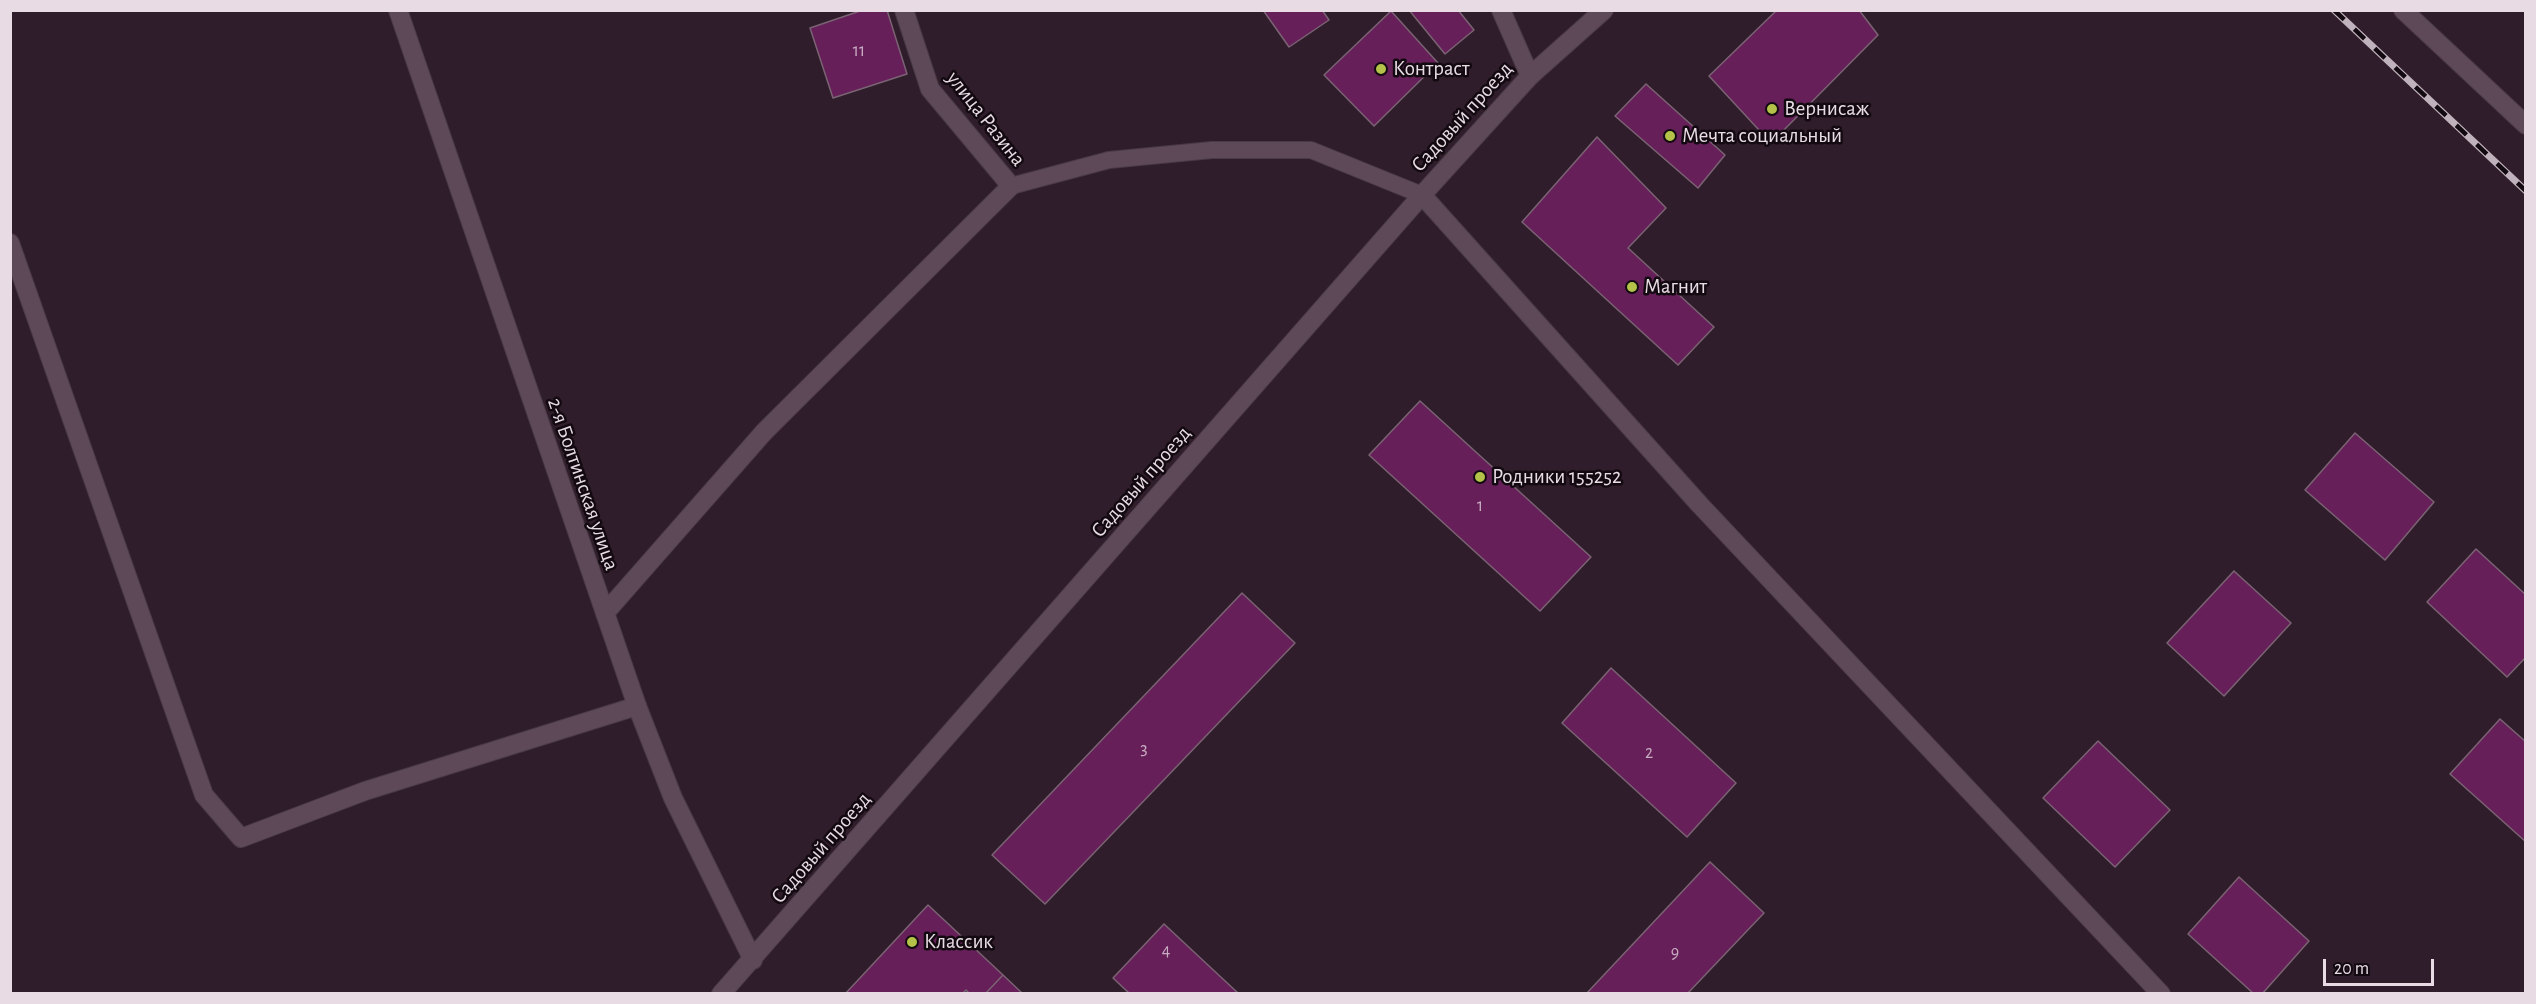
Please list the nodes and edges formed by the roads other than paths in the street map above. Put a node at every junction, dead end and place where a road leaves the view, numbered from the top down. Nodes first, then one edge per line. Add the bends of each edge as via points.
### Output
1 (398, 10) edge
2 (904, 10) edge
3 (1501, 10) edge
4 (1604, 10) edge
5 (2403, 10) edge
6 (1530, 76) junction
7 (2526, 125) edge
8 (1011, 186) junction
9 (1422, 195) junction
10 (10, 243) edge
11 (604, 614) junction
12 (637, 706) junction
13 (753, 960) junction
14 (722, 993) edge
15 (2161, 993) edge

1 - 11 street, 2-я Болтинская улица
2 - 8 street, улица Разина via 930,89
3 - 6 street
4 - 6 street, Садовый проезд
5 - 7 street
6 - 9 street, Садовый проезд
8 - 9 lane via 1108,160 1212,150 1311,150
8 - 11 street via 764,432
9 - 13 street, Садовый проезд
9 - 15 street via 1700,505
10 - 12 street via 204,795 241,838 365,790
11 - 12 street, 2-я Болтинская улица
12 - 13 street, 2-я Болтинская улица via 673,798
13 - 14 street, Садовый проезд

